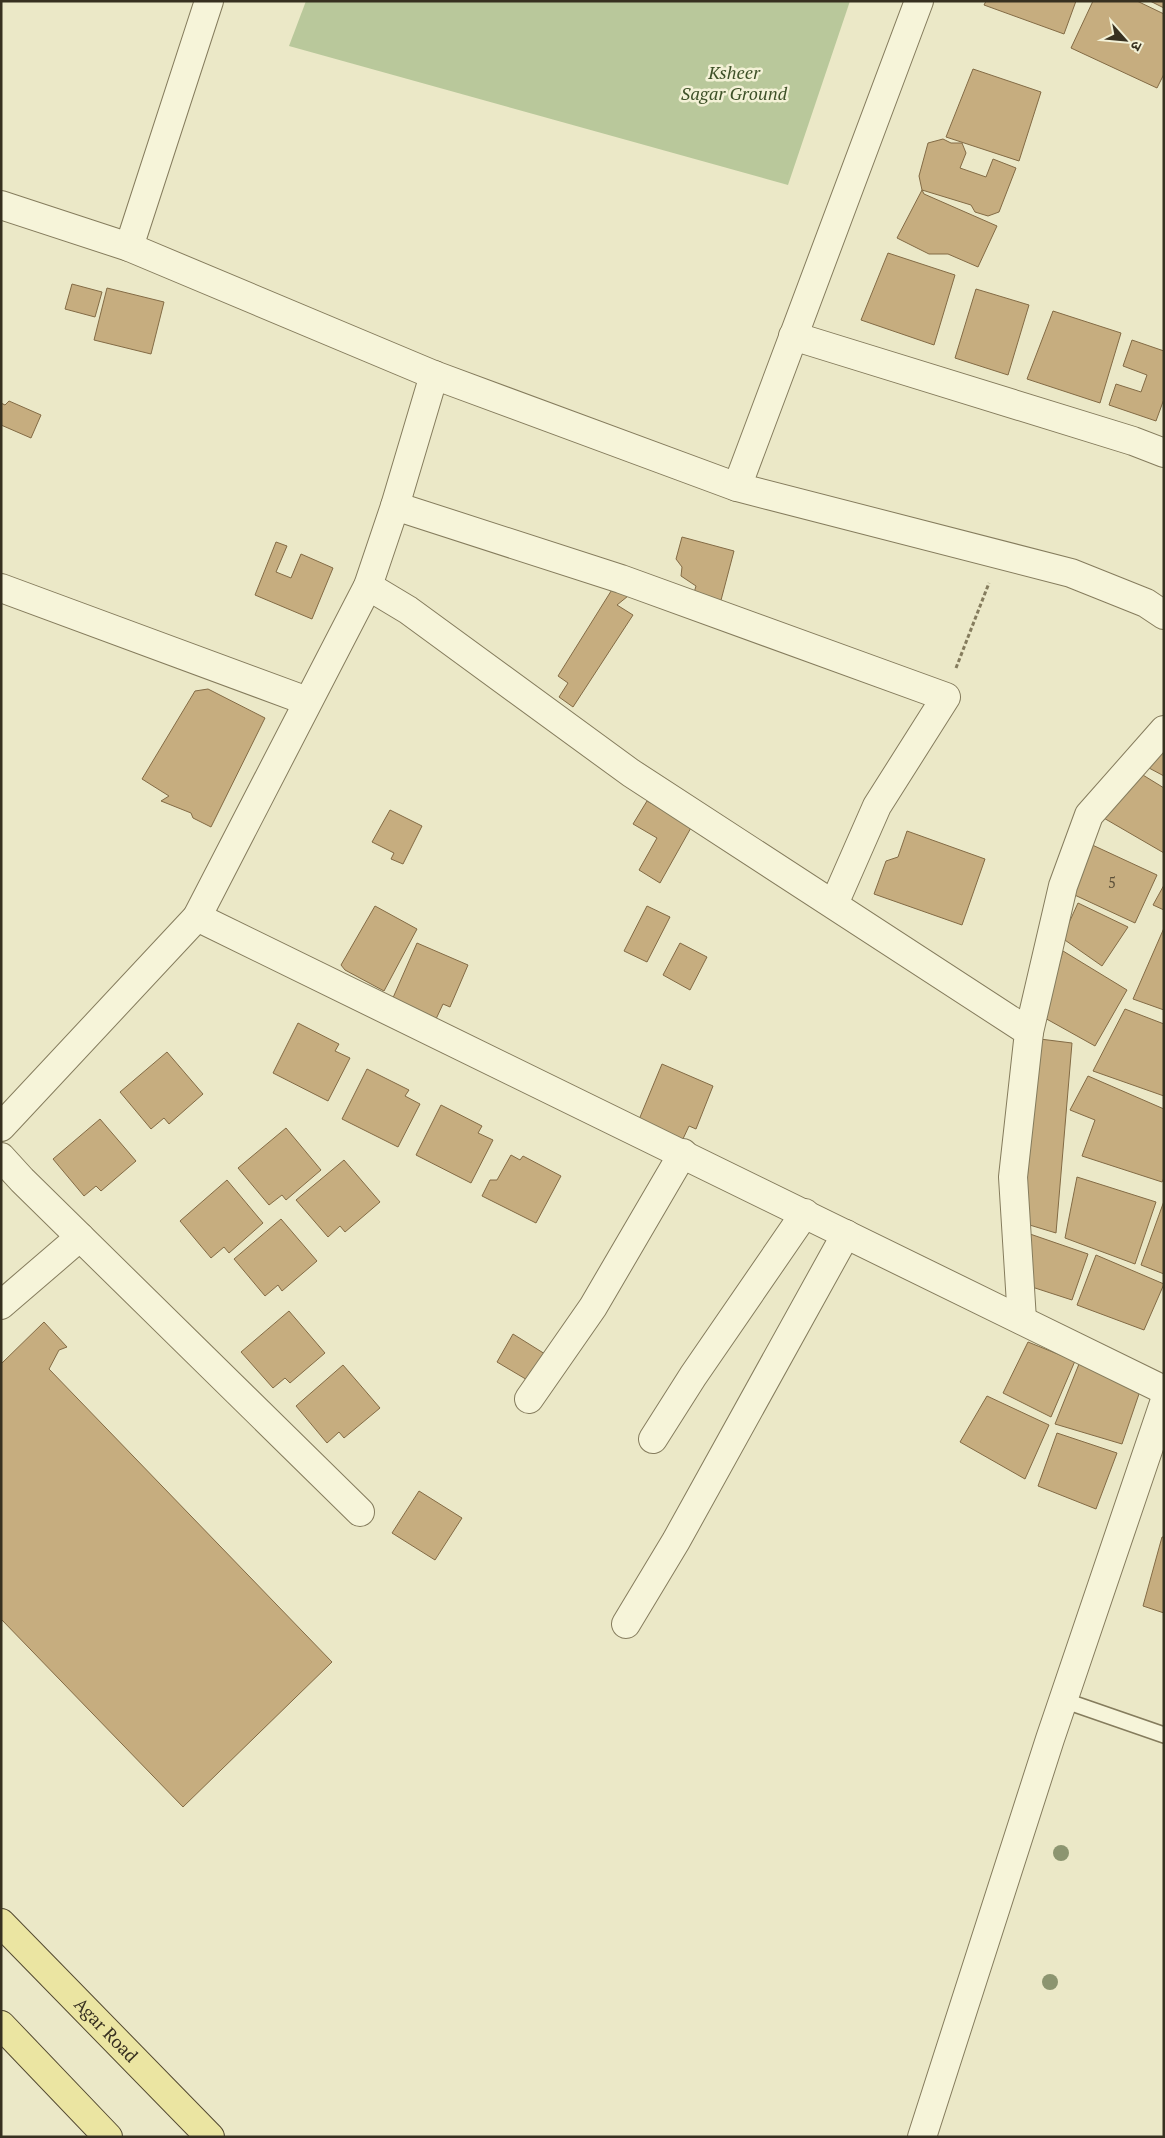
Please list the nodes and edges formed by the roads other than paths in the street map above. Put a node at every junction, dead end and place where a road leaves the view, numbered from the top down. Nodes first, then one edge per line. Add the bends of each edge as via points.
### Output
1 (209, 1) edge
2 (919, 1) edge
3 (1, 205) edge
4 (129, 247) junction
5 (793, 336) junction
6 (434, 375) junction
7 (1164, 453) edge
8 (737, 487) junction
9 (395, 506) junction
10 (368, 586) junction
11 (1, 588) edge
12 (1164, 615) edge
13 (308, 701) junction
14 (1164, 730) edge
15 (834, 904) junction
16 (197, 917) junction
17 (1029, 1032) junction
18 (1, 1127) edge
19 (683, 1153) junction
20 (1, 1157) edge
21 (805, 1213) junction
22 (846, 1234) junction
23 (80, 1238) junction
24 (1, 1305) edge
25 (1022, 1320) junction
26 (1164, 1390) edge
27 (529, 1399) dead end
28 (1164, 1403) edge
29 (653, 1439) dead end
30 (360, 1512) dead end
31 (626, 1624) dead end
32 (1063, 1700) junction
33 (1164, 1735) edge
34 (1, 1923) edge
35 (1, 2025) edge
36 (108, 2137) edge
37 (210, 2137) edge
38 (922, 2137) edge

1 - 4 street
2 - 5 street
3 - 4 street
4 - 6 street
5 - 7 street
5 - 8 street
6 - 8 street
6 - 9 street
8 - 12 street via 1071,572 1146,603
9 - 10 street
9 - 15 street via 621,579 946,697 877,806
10 - 13 street
10 - 15 street via 408,610 632,773
11 - 13 street
13 - 16 street
14 - 17 street via 1089,815 1063,886
15 - 17 street
16 - 18 street
16 - 19 street
17 - 25 street via 1014,1177
19 - 21 street
19 - 27 street via 593,1308
20 - 23 street
21 - 22 street
21 - 29 street
22 - 25 street
22 - 31 street
23 - 24 street
23 - 30 street
25 - 26 street
28 - 32 street
32 - 33 lane
32 - 38 street
34 - 37 main road, Agar Road
35 - 36 main road

